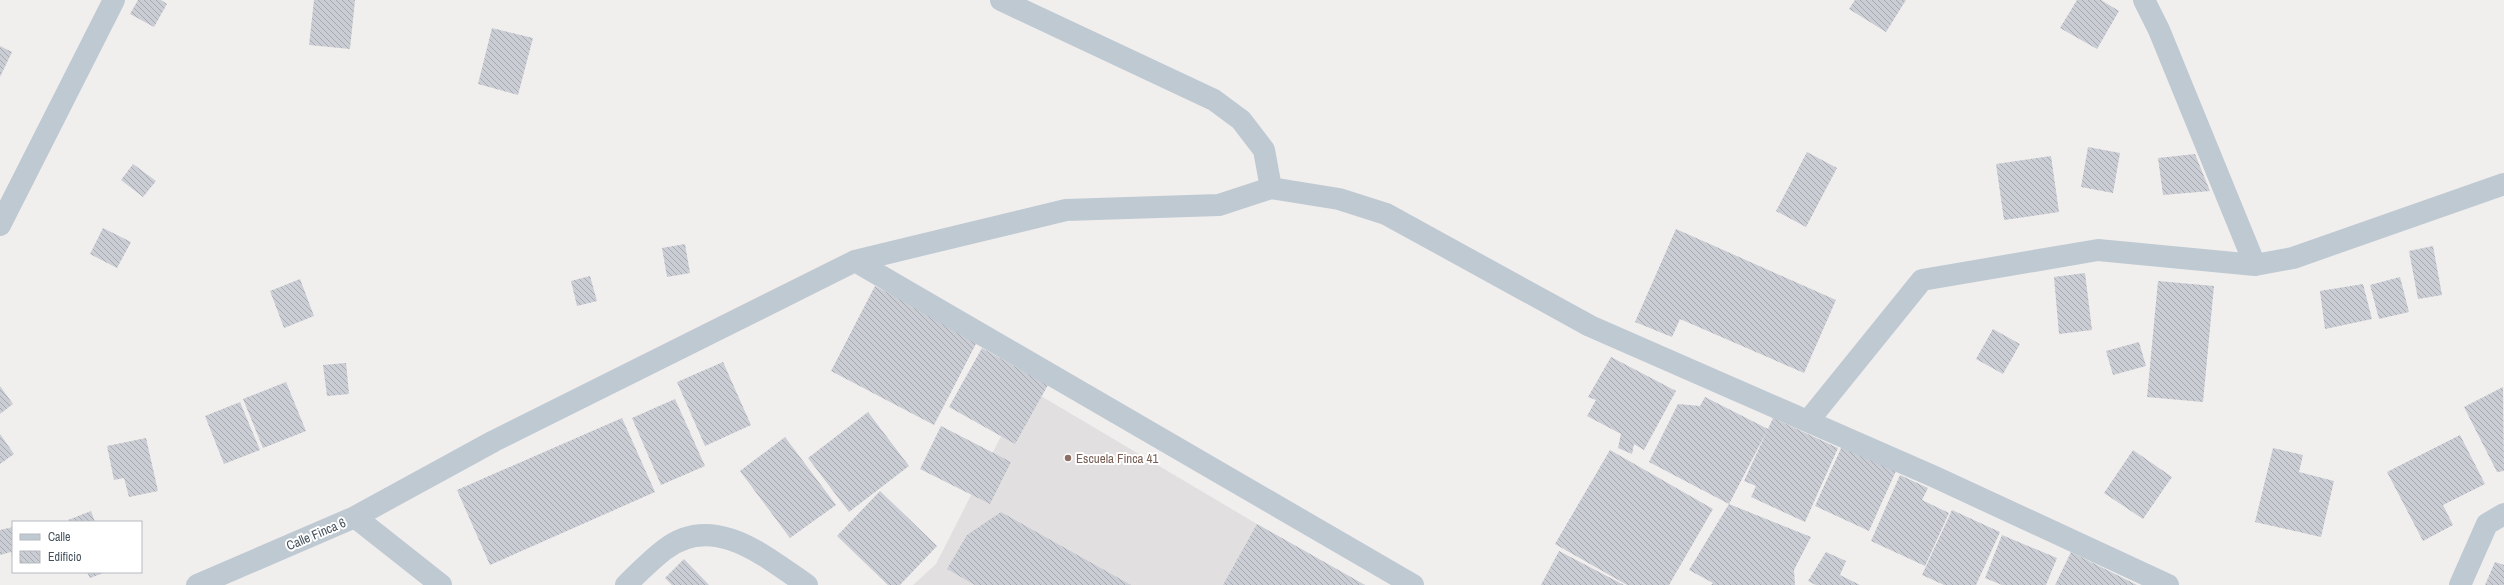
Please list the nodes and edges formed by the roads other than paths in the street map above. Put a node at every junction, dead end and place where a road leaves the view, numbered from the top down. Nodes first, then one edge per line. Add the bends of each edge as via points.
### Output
1 (114, 0) edge
2 (1001, 0) edge
3 (2144, 0) edge
4 (2504, 184) edge
5 (1271, 188) junction
6 (0, 225) edge
7 (855, 261) junction
8 (2256, 265) junction
9 (1808, 421) junction
10 (2504, 514) edge
11 (355, 517) junction
12 (197, 585) edge
13 (441, 585) edge
14 (626, 585) edge
15 (807, 585) edge
16 (1413, 585) edge
17 (2168, 585) edge
18 (2460, 585) edge

1 - 6 street
2 - 5 street via 1219,104 1241,120 1264,150
3 - 8 street via 2159,30
4 - 8 street via 2293,258
5 - 7 street via 1219,205 1066,210
5 - 9 street via 1339,199 1386,214 1590,326
7 - 11 street via 494,441
7 - 16 street
8 - 9 street via 2098,250 1922,280
9 - 17 street
10 - 18 street via 2487,524
11 - 12 street, Calle Finca 6
11 - 13 street, Calle Finca 6
14 - 15 street via 665,549 687,538 713,534 740,542

